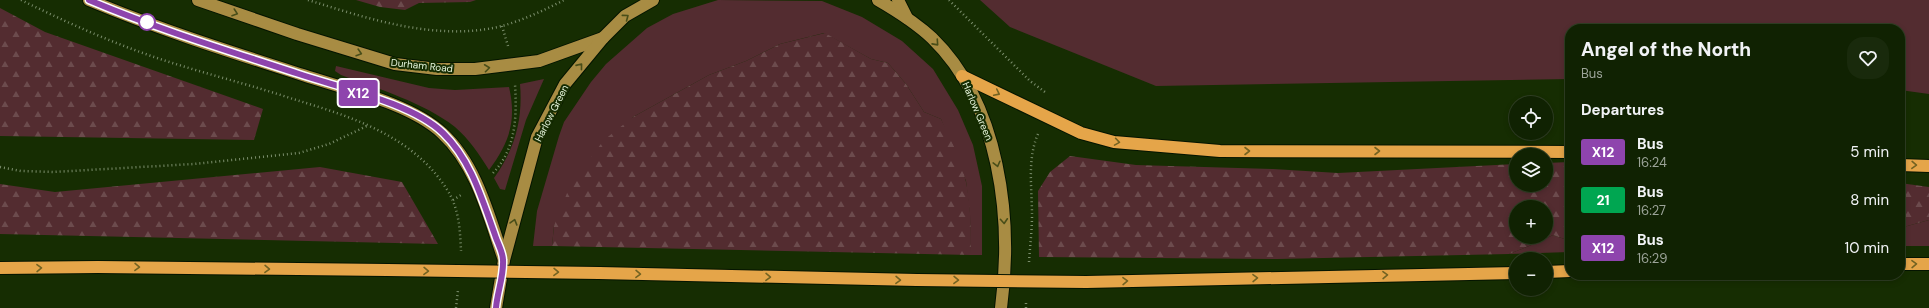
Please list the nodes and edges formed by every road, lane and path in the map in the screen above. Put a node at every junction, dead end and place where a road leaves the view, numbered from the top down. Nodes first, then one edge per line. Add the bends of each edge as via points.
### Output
1 (21, 0) edge
2 (89, 0) edge
3 (198, 0) edge
4 (308, 0) edge
5 (564, 0) edge
6 (653, 0) edge
7 (878, 0) edge
8 (898, 0) edge
9 (949, 0) edge
10 (907, 18) junction
11 (603, 38) junction
12 (962, 76) junction
13 (515, 85) dead end
14 (1046, 93) dead end
15 (369, 124) junction
16 (1033, 146) dead end
17 (1565, 152) edge
18 (1905, 165) edge
19 (1929, 166) edge
20 (0, 167) edge
21 (494, 173) dead end
22 (452, 200) dead end
23 (504, 260) junction
24 (1029, 264) dead end
25 (1905, 264) edge
26 (1929, 264) edge
27 (0, 268) edge
28 (1565, 271) edge
29 (1553, 272) edge
30 (1509, 273) edge
31 (1027, 293) dead end
32 (496, 308) edge
33 (1001, 308) edge
34 (1026, 308) edge

1 - 15 path via 104,39
2 - 23 main road via 246,56 381,100 429,122 454,145 466,163
3 -> 11 main road, Durham Road via 395,64 437,69 476,69 539,60
4 - 5 path via 370,19 440,30 502,26
11 -> 6 main road, Harlow Green via 625,16
7 - 10 main road, Harlow Green
8 - 10 main road
9 - 14 path via 1030,81
10 -> 12 main road, Harlow Green via 932,38
23 -> 11 main road, Harlow Green via 537,137 566,84
12 -> 17 highway via 1074,129 1114,142 1220,151
12 -> 33 main road, Harlow Green via 992,142 1001,182 1005,234
13 - 21 path via 512,141 507,154
15 - 20 path via 329,144 299,153 194,164 53,172 21,171
15 - 22 path via 392,137 423,162 446,188
16 - 24 path
18 -> 19 highway
23 - 32 main road, Harlow Green
25 -> 26 highway
27 -> 30 highway, bridge via 387,270 1086,282
28 - 29 highway
31 - 34 path

